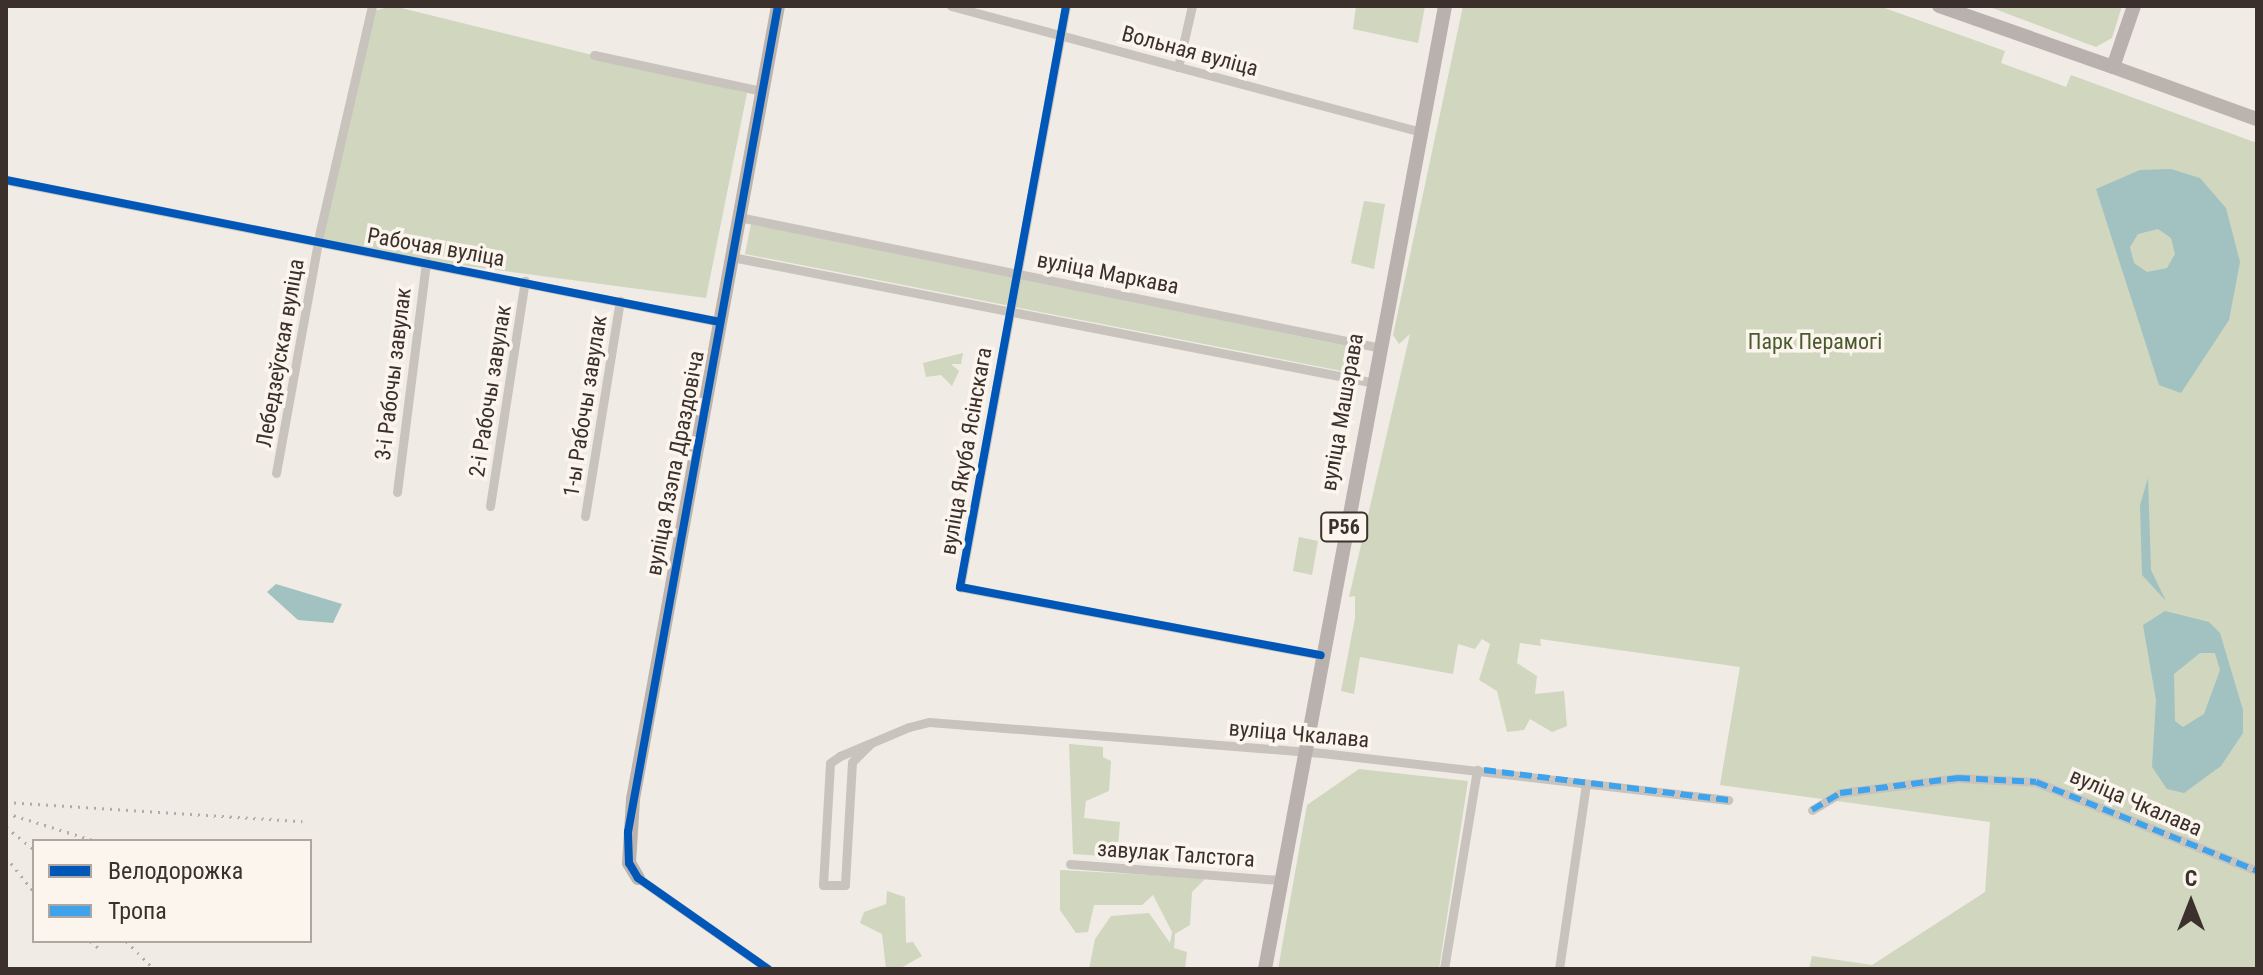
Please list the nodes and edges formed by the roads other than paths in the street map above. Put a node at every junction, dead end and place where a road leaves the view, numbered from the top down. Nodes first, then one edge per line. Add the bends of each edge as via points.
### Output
1 (372, 6) edge
2 (778, 6) edge
3 (951, 6) edge
4 (1066, 6) edge
5 (1192, 6) edge
6 (1445, 6) edge
7 (1939, 6) edge
8 (2134, 6) edge
9 (1972, 12) edge
10 (1060, 35) junction
11 (594, 55) dead end
12 (1178, 67) junction
13 (2113, 67) junction
14 (762, 91) junction
15 (2257, 119) edge
16 (1419, 131) junction
17 (6, 180) edge
18 (739, 217) junction
19 (317, 246) junction
20 (732, 257) junction
21 (426, 261) junction
22 (1015, 273) junction
23 (525, 281) junction
24 (620, 301) junction
25 (1009, 311) junction
26 (720, 322) junction
27 (1376, 347) junction
28 (1370, 382) junction
29 (276, 473) dead end
30 (397, 492) dead end
31 (490, 506) dead end
32 (585, 516) dead end
33 (1321, 655) junction
34 (870, 744) junction
35 (1304, 751) junction
36 (1480, 770) junction
37 (1586, 784) junction
38 (1728, 800) dead end
39 (1812, 810) dead end
40 (1070, 864) dead end
41 (2257, 871) edge
42 (638, 878) joint
43 (1279, 880) junction
44 (768, 969) edge
45 (1265, 969) edge
46 (1444, 969) edge
47 (1559, 969) edge

1 - 19 street, Лебедзеўская вуліца
2 - 14 street, вуліца Язэпа Драздовіча
3 - 10 street, Вольная вуліца
4 - 10 street, вуліца Якуба Ясінскага
5 - 12 street
6 - 16 main road, вуліца Машэрава / Р56
7 - 9 main road
8 - 13 main road
9 - 13 main road
10 - 12 street, Вольная вуліца
10 - 22 street, вуліца Якуба Ясінскага
11 - 14 street
12 - 16 street, Вольная вуліца
13 - 15 street
14 - 18 street, вуліца Язэпа Драздовіча
16 - 27 main road, вуліца Машэрава / Р56
17 - 19 street, Рабочая вуліца
18 - 20 street, вуліца Язэпа Драздовіча
18 - 22 street, вуліца Маркава
19 - 21 street, Рабочая вуліца
19 - 29 street, Лебедзеўская вуліца
20 - 25 street
20 - 26 street, вуліца Язэпа Драздовіча
21 - 23 street, Рабочая вуліца
21 - 30 street, 3-і Рабочы завулак
22 - 25 street, вуліца Якуба Ясінскага
22 - 27 street, вуліца Маркава
23 - 24 street, Рабочая вуліца
23 - 31 street, 2-і Рабочы завулак
24 - 26 street, Рабочая вуліца
24 - 32 street, 1-ы Рабочы завулак
25 - 28 street
25 - 33 street, вуліца Якуба Ясінскага via 960,587
26 - 42 street, вуліца Язэпа Драздовіча via 630,821 629,863
27 - 28 main road, вуліца Машэрава / Р56
28 - 33 main road, вуліца Машэрава / Р56
33 - 35 main road, вуліца Машэрава / Р56
34 - 34 street, вуліца Чкалава via 830,763 823,885 845,885 852,762
34 - 35 street, вуліца Чкалава via 929,722
35 - 36 street, вуліца Чкалава
35 - 43 main road, вуліца Машэрава / Р56
36 - 37 street, вуліца Чкалава
36 - 46 street
37 - 38 street, вуліца Чкалава
37 - 47 street
39 - 41 street, вуліца Чкалава via 1840,793 1929,781 2036,782
40 - 43 street, завулак Талстога
42 - 44 street
43 - 45 main road, вуліца Машэрава / Р56

